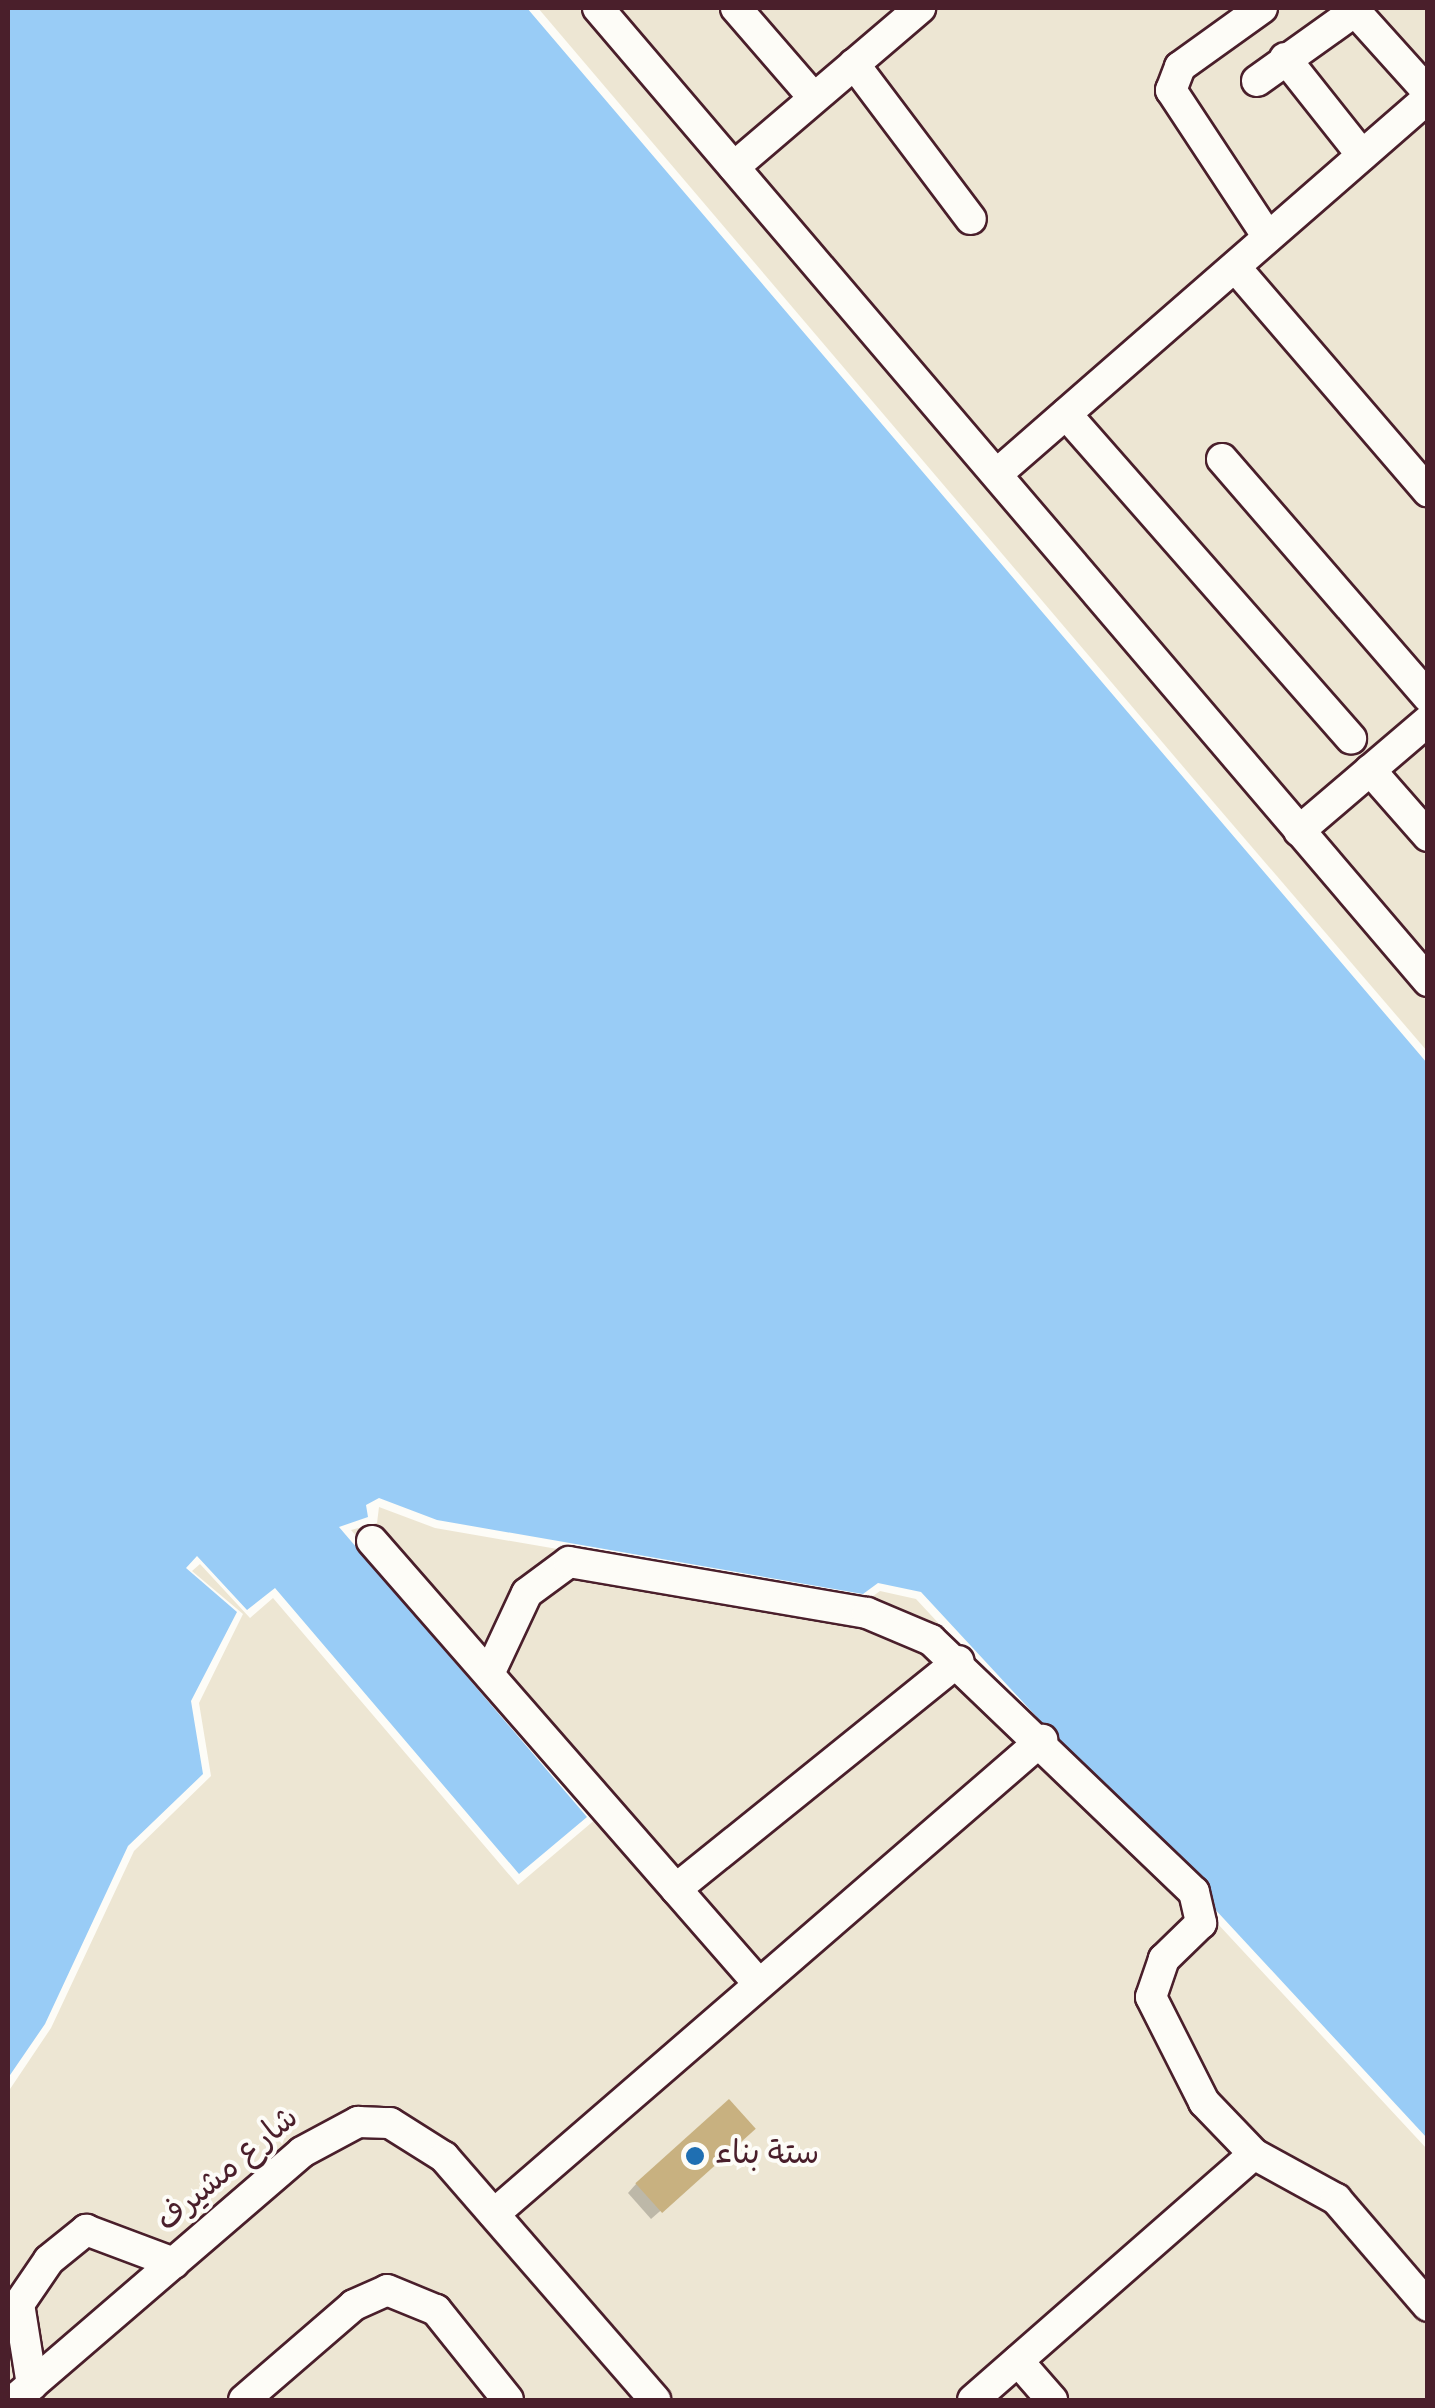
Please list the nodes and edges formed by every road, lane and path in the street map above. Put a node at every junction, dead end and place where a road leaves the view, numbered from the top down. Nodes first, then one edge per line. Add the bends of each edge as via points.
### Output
1 (598, 8) edge
2 (736, 8) edge
3 (1262, 8) edge
4 (908, 11) edge
5 (1286, 58) junction
6 (854, 64) junction
7 (1257, 81) dead end
8 (1428, 95) edge
9 (814, 98) junction
10 (1362, 156) junction
11 (734, 167) junction
12 (971, 219) dead end
13 (1268, 237) junction
14 (1234, 266) junction
15 (1066, 414) junction
16 (1222, 459) dead end
17 (998, 473) junction
18 (1428, 491) edge
19 (1428, 697) edge
20 (1428, 721) edge
21 (1351, 738) dead end
22 (1370, 770) junction
23 (1299, 831) junction
24 (1428, 836) edge
25 (1428, 980) edge
26 (372, 1540) dead end
27 (960, 1661) junction
28 (488, 1674) junction
29 (1042, 1740) junction
30 (676, 1890) junction
31 (760, 1984) junction
32 (1254, 2154) junction
33 (494, 2214) junction
34 (174, 2263) junction
35 (1428, 2306) edge
36 (1018, 2361) junction
37 (23, 2393) edge
38 (244, 2400) edge
39 (508, 2400) edge
40 (655, 2400) edge
41 (973, 2400) edge
42 (1052, 2400) edge

1 - 11 street
2 - 9 street
3 - 13 street via 1180,67 1171,90
4 - 6 street
5 - 7 street
5 - 8 street via 1342,15 1362,12
5 - 10 street
6 - 9 street
6 - 12 street
8 - 10 street
9 - 11 street
10 - 13 street
11 - 17 street
13 - 14 street
14 - 15 street
14 - 18 street
15 - 17 street
15 - 21 street
16 - 19 street
17 - 23 street
20 - 22 street
22 - 23 street
22 - 24 street
23 - 25 street
26 - 28 street
27 - 28 street via 866,1613 569,1562 527,1592
27 - 29 street
27 - 30 street
28 - 30 street
29 - 31 street
29 - 32 street via 1200,1901 1195,1932 1157,1970 1154,2011 1204,2102
30 - 31 street
31 - 33 street
32 - 35 street via 1336,2199
32 - 36 street
33 - 34 street, شارع مشيرف via 420,2135 358,2122 328,2132
33 - 40 street, شارع مشيرف
34 - 37 street, شارع مشيرف
34 - 37 street via 86,2230 48,2260 18,2304
36 - 41 street
36 - 42 street
38 - 39 street via 354,2305 387,2290 436,2310

